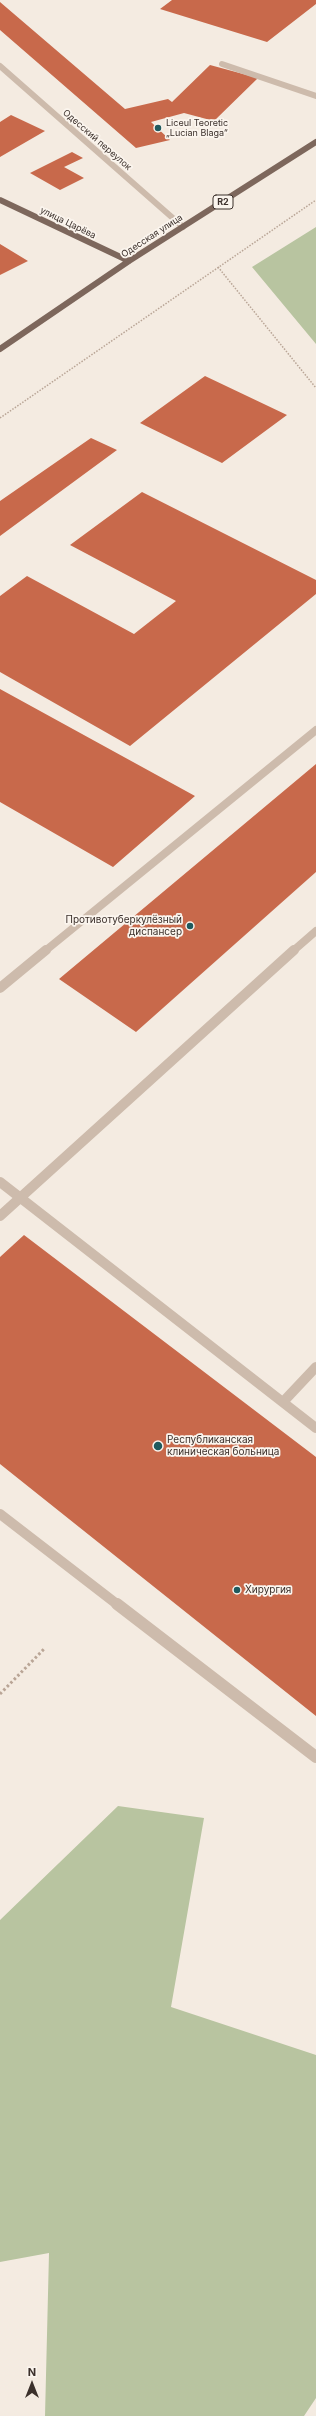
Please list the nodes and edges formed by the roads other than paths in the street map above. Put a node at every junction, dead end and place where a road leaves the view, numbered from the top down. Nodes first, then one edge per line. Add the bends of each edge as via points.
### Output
1 (222, 64) dead end
2 (0, 66) edge
3 (316, 96) edge
4 (316, 142) edge
5 (0, 200) edge
6 (183, 227) junction
7 (129, 261) junction
8 (0, 349) edge
9 (316, 730) edge
10 (316, 931) edge
11 (0, 988) edge
12 (0, 1182) edge
13 (20, 1198) junction
14 (0, 1216) edge
15 (316, 1367) edge
16 (282, 1402) junction
17 (316, 1428) edge
18 (0, 1514) edge
19 (316, 1758) edge

1 - 3 street
2 - 6 street, Одесский переулок
4 - 6 main road, Одесская улица / R2
5 - 7 main road, улица Царёва
6 - 7 main road, Одесская улица / R2
7 - 8 main road, Одесская улица / R2
9 - 11 street
10 - 13 street
12 - 13 street
13 - 14 street
13 - 16 street
15 - 16 street
16 - 17 street
18 - 19 street

